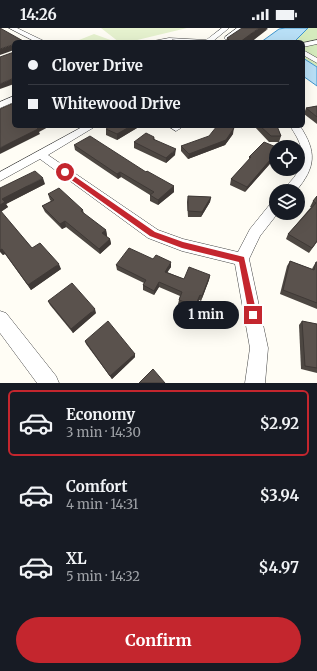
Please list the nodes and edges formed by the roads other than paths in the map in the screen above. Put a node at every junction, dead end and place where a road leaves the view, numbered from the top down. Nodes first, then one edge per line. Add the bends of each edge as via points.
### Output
1 (12, 28) edge
2 (226, 28) edge
3 (241, 28) edge
4 (227, 38) edge
5 (38, 40) edge
6 (211, 40) edge
7 (317, 42) edge
8 (306, 44) edge
9 (317, 46) edge
10 (305, 53) edge
11 (317, 61) edge
12 (12, 99) edge
13 (0, 105) edge
14 (86, 128) edge
15 (296, 128) edge
16 (40, 154) junction
17 (0, 177) edge
18 (295, 184) edge
19 (269, 215) edge
20 (242, 259) junction
21 (0, 319) edge
22 (49, 383) edge
23 (255, 383) edge

1 - 5 street
2 - 6 street
3 - 4 street
7 - 8 street
8 - 9 street
10 - 11 street
12 - 13 street
14 - 16 street
15 - 18 street via 309,146 310,159 305,173
16 - 17 street
16 - 20 street via 153,234 182,245
19 - 20 street via 254,233
20 - 23 street via 258,348
21 - 22 street

